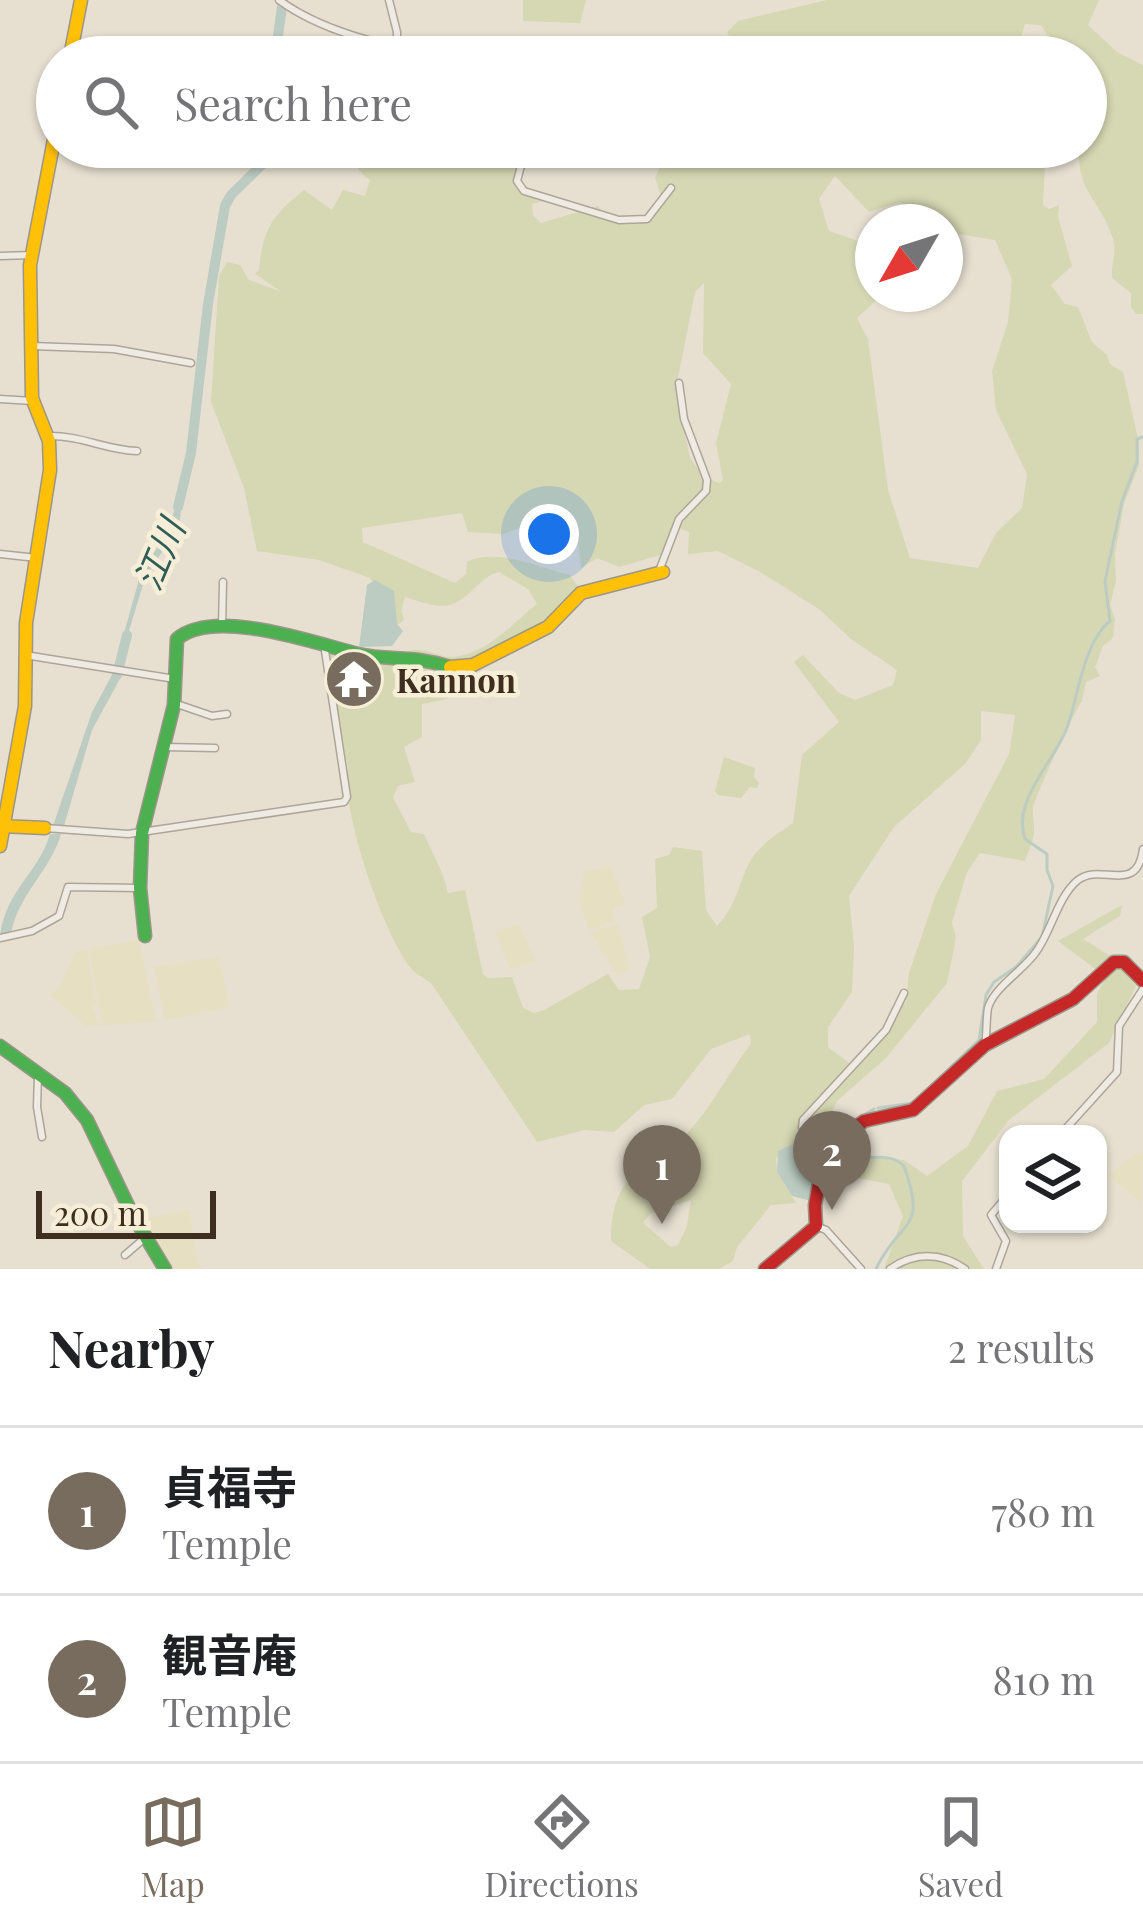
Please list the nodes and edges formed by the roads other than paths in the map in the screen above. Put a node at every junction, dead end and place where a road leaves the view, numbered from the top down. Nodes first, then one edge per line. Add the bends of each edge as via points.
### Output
1 (81, 0) edge
2 (279, 0) edge
3 (389, 0) edge
4 (74, 36) edge
5 (360, 36) edge
6 (398, 36) edge
7 (49, 168) edge
8 (520, 168) edge
9 (671, 188) dead end
10 (32, 255) junction
11 (0, 256) edge
12 (32, 346) junction
13 (191, 363) dead end
14 (680, 383) dead end
15 (0, 399) edge
16 (33, 401) junction
17 (47, 436) junction
18 (137, 451) dead end
19 (0, 554) edge
20 (37, 558) junction
21 (661, 572) joint
22 (223, 582) dead end
23 (222, 628) junction
24 (325, 644) junction
25 (25, 655) junction
26 (175, 679) junction
27 (174, 703) junction
28 (227, 714) dead end
29 (164, 746) junction
30 (215, 748) dead end
31 (2, 826) edge
32 (45, 828) joint
33 (142, 832) junction
34 (0, 846) edge
35 (1143, 849) edge
36 (140, 888) junction
37 (145, 936) dead end
38 (0, 938) edge
39 (1143, 985) edge
40 (904, 993) dead end
41 (985, 1045) junction
42 (0, 1046) edge
43 (38, 1072) junction
44 (1069, 1125) edge
45 (42, 1137) dead end
46 (827, 1148) junction
47 (816, 1226) junction
48 (1002, 1233) edge
49 (146, 1238) junction
50 (125, 1255) dead end
51 (165, 1269) edge
52 (764, 1269) edge
53 (861, 1269) edge
54 (890, 1269) edge
55 (965, 1269) edge
56 (996, 1269) edge

1 - 4 street
2 - 5 street
3 - 6 street
7 - 10 street
8 - 9 street via 524,191 619,220 647,219
10 - 11 street
10 - 12 street
12 - 13 street
12 - 16 street
14 - 21 street via 706,491 680,519
15 - 16 street
16 - 17 street
17 - 18 street
17 - 20 street
19 - 20 street
20 - 25 street
21 - 24 street via 581,593 548,627 463,668
22 - 23 street
23 - 24 street
23 - 26 street via 196,626 177,639
24 - 33 street via 344,802
25 - 26 street
25 - 31 street via 25,706
26 - 27 street
27 - 28 street
27 - 29 street
29 - 30 street
29 - 33 street
31 - 32 street
31 - 34 street
32 - 33 street
33 - 36 street
35 - 41 street via 1131,873 1089,874 1075,883 1036,953 988,1007
36 - 37 street
36 - 38 street via 68,887 59,916
39 - 41 street via 1124,962 1114,962 1073,999
39 - 44 street via 1119,1026 1117,1072
40 - 46 street via 886,1030 803,1120
41 - 46 street via 913,1110 864,1121
42 - 43 street
43 - 45 street
43 - 49 street via 97,1135
46 - 47 street
47 - 52 street
47 - 53 street
48 - 56 street
49 - 50 street
49 - 51 street
54 - 55 street via 922,1256

